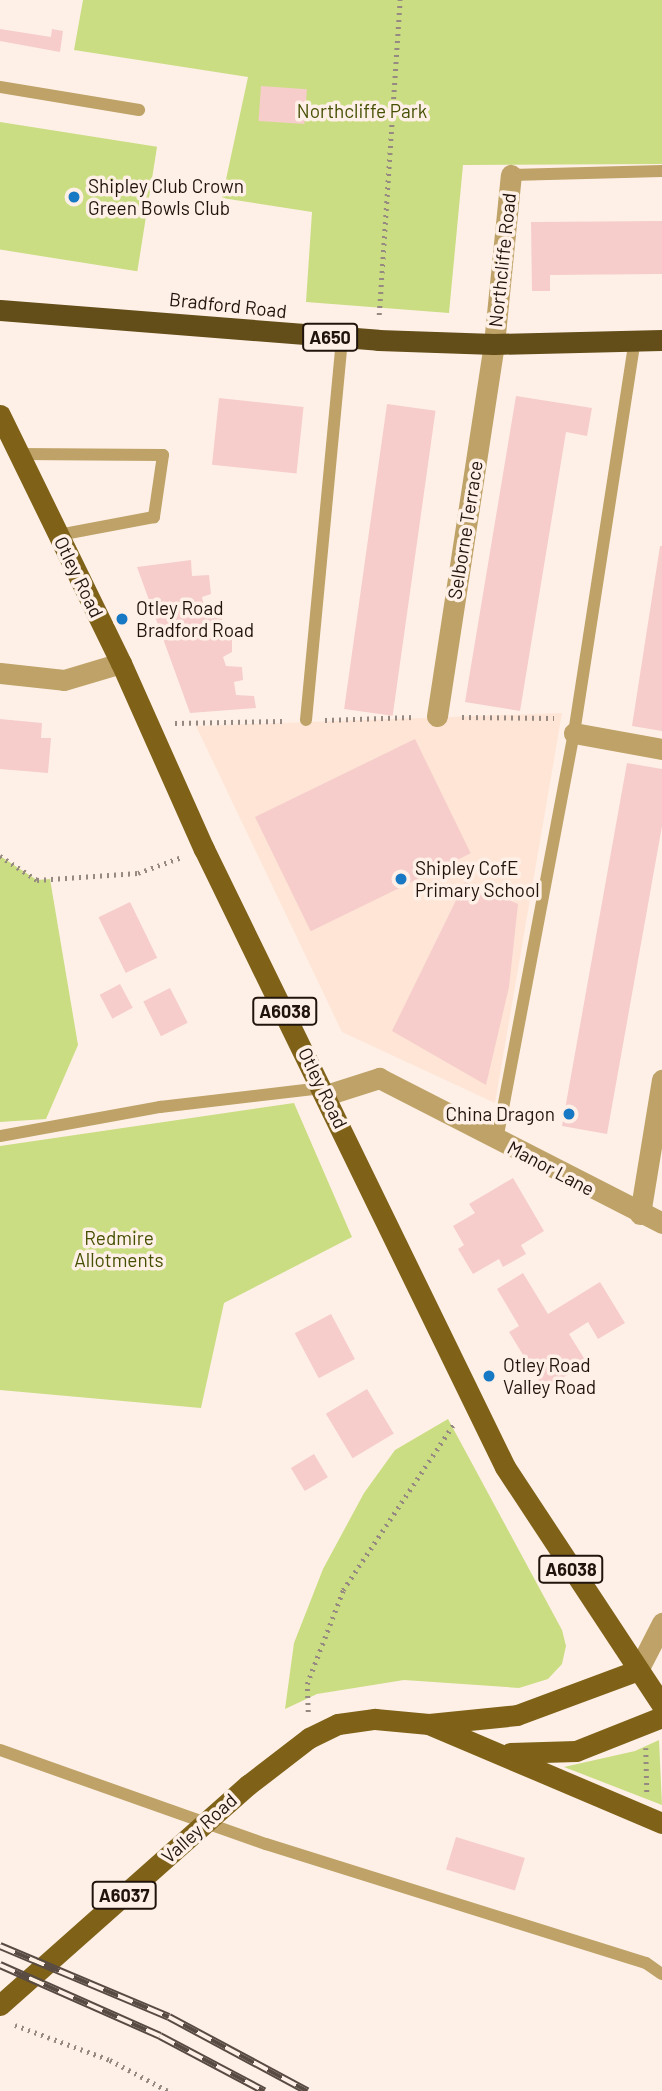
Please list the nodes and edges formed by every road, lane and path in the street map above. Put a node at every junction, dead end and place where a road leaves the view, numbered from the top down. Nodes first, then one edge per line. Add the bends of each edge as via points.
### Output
1 (400, 0) edge
2 (0, 87) edge
3 (139, 110) dead end
4 (662, 171) edge
5 (511, 176) joint
6 (0, 310) edge
7 (342, 338) junction
8 (662, 340) edge
9 (377, 341) junction
10 (635, 341) junction
11 (494, 344) junction
12 (0, 415) edge
13 (19, 454) junction
14 (59, 535) junction
15 (121, 663) junction
16 (0, 673) edge
17 (436, 716) junction
18 (306, 720) junction
19 (149, 724) junction
20 (575, 725) junction
21 (662, 749) edge
22 (204, 849) junction
23 (0, 856) edge
24 (662, 1080) edge
25 (324, 1092) junction
26 (0, 1136) edge
27 (497, 1140) junction
28 (640, 1214) junction
29 (662, 1223) edge
30 (474, 1405) junction
31 (662, 1623) edge
32 (638, 1670) junction
33 (662, 1705) edge
34 (662, 1717) edge
35 (429, 1724) junction
36 (639, 1727) junction
37 (309, 1738) junction
38 (0, 1749) edge
39 (495, 1752) junction
40 (655, 1820) edge
41 (662, 1974) edge
42 (0, 2005) edge
43 (12, 2023) dead end
44 (168, 2091) edge

1 - 9 path
2 - 3 lane
4 - 5 lane
5 - 11 street, Northcliffe Road
6 - 7 highway, Bradford Road / A650
7 - 9 highway, Bradford Road / A650
7 - 18 lane
8 - 10 highway, Bradford Road / A650
9 - 11 highway, Bradford Road / A650
10 - 11 highway, Bradford Road / A650
10 - 20 lane
11 - 17 street, Selborne Terrace
12 - 13 main road, Otley Road / A6038
13 - 14 main road, Otley Road / A6038
13 - 14 lane via 163,454 154,517
14 - 15 main road, Otley Road / A6038
15 - 16 street via 64,680
15 - 19 main road, Otley Road / A6038
17 - 18 path
17 - 20 path
18 - 19 path
19 - 22 main road, Otley Road / A6038
20 - 21 street
20 - 27 lane
22 - 23 path via 138,873 37,880
22 - 25 main road, Otley Road / A6038
24 - 28 street
25 - 26 lane via 160,1107
25 - 27 street, Manor Lane via 379,1079
25 - 30 main road, Otley Road / A6038
27 - 28 street, Manor Lane
28 - 29 street, Manor Lane
30 - 32 main road, Otley Road / A6038 via 505,1466
30 - 37 path via 452,1426 343,1590 307,1684
31 - 32 street
32 - 33 main road, Otley Road / A6038
32 - 35 main road, Valley Road / A6037 via 546,1708
34 - 36 main road, Valley Road / A6037
35 - 37 main road, Valley Road / A6037 via 375,1718 338,1724
35 - 39 main road, Valley Road / A6037
36 - 39 main road, Valley Road / A6037 via 576,1751 544,1755
36 - 40 path via 646,1746
37 - 42 main road, Valley Road / A6037 via 248,1785
38 - 41 lane via 266,1844 646,1963
39 - 40 main road, Valley Road / A6037
43 - 44 path via 110,2060

